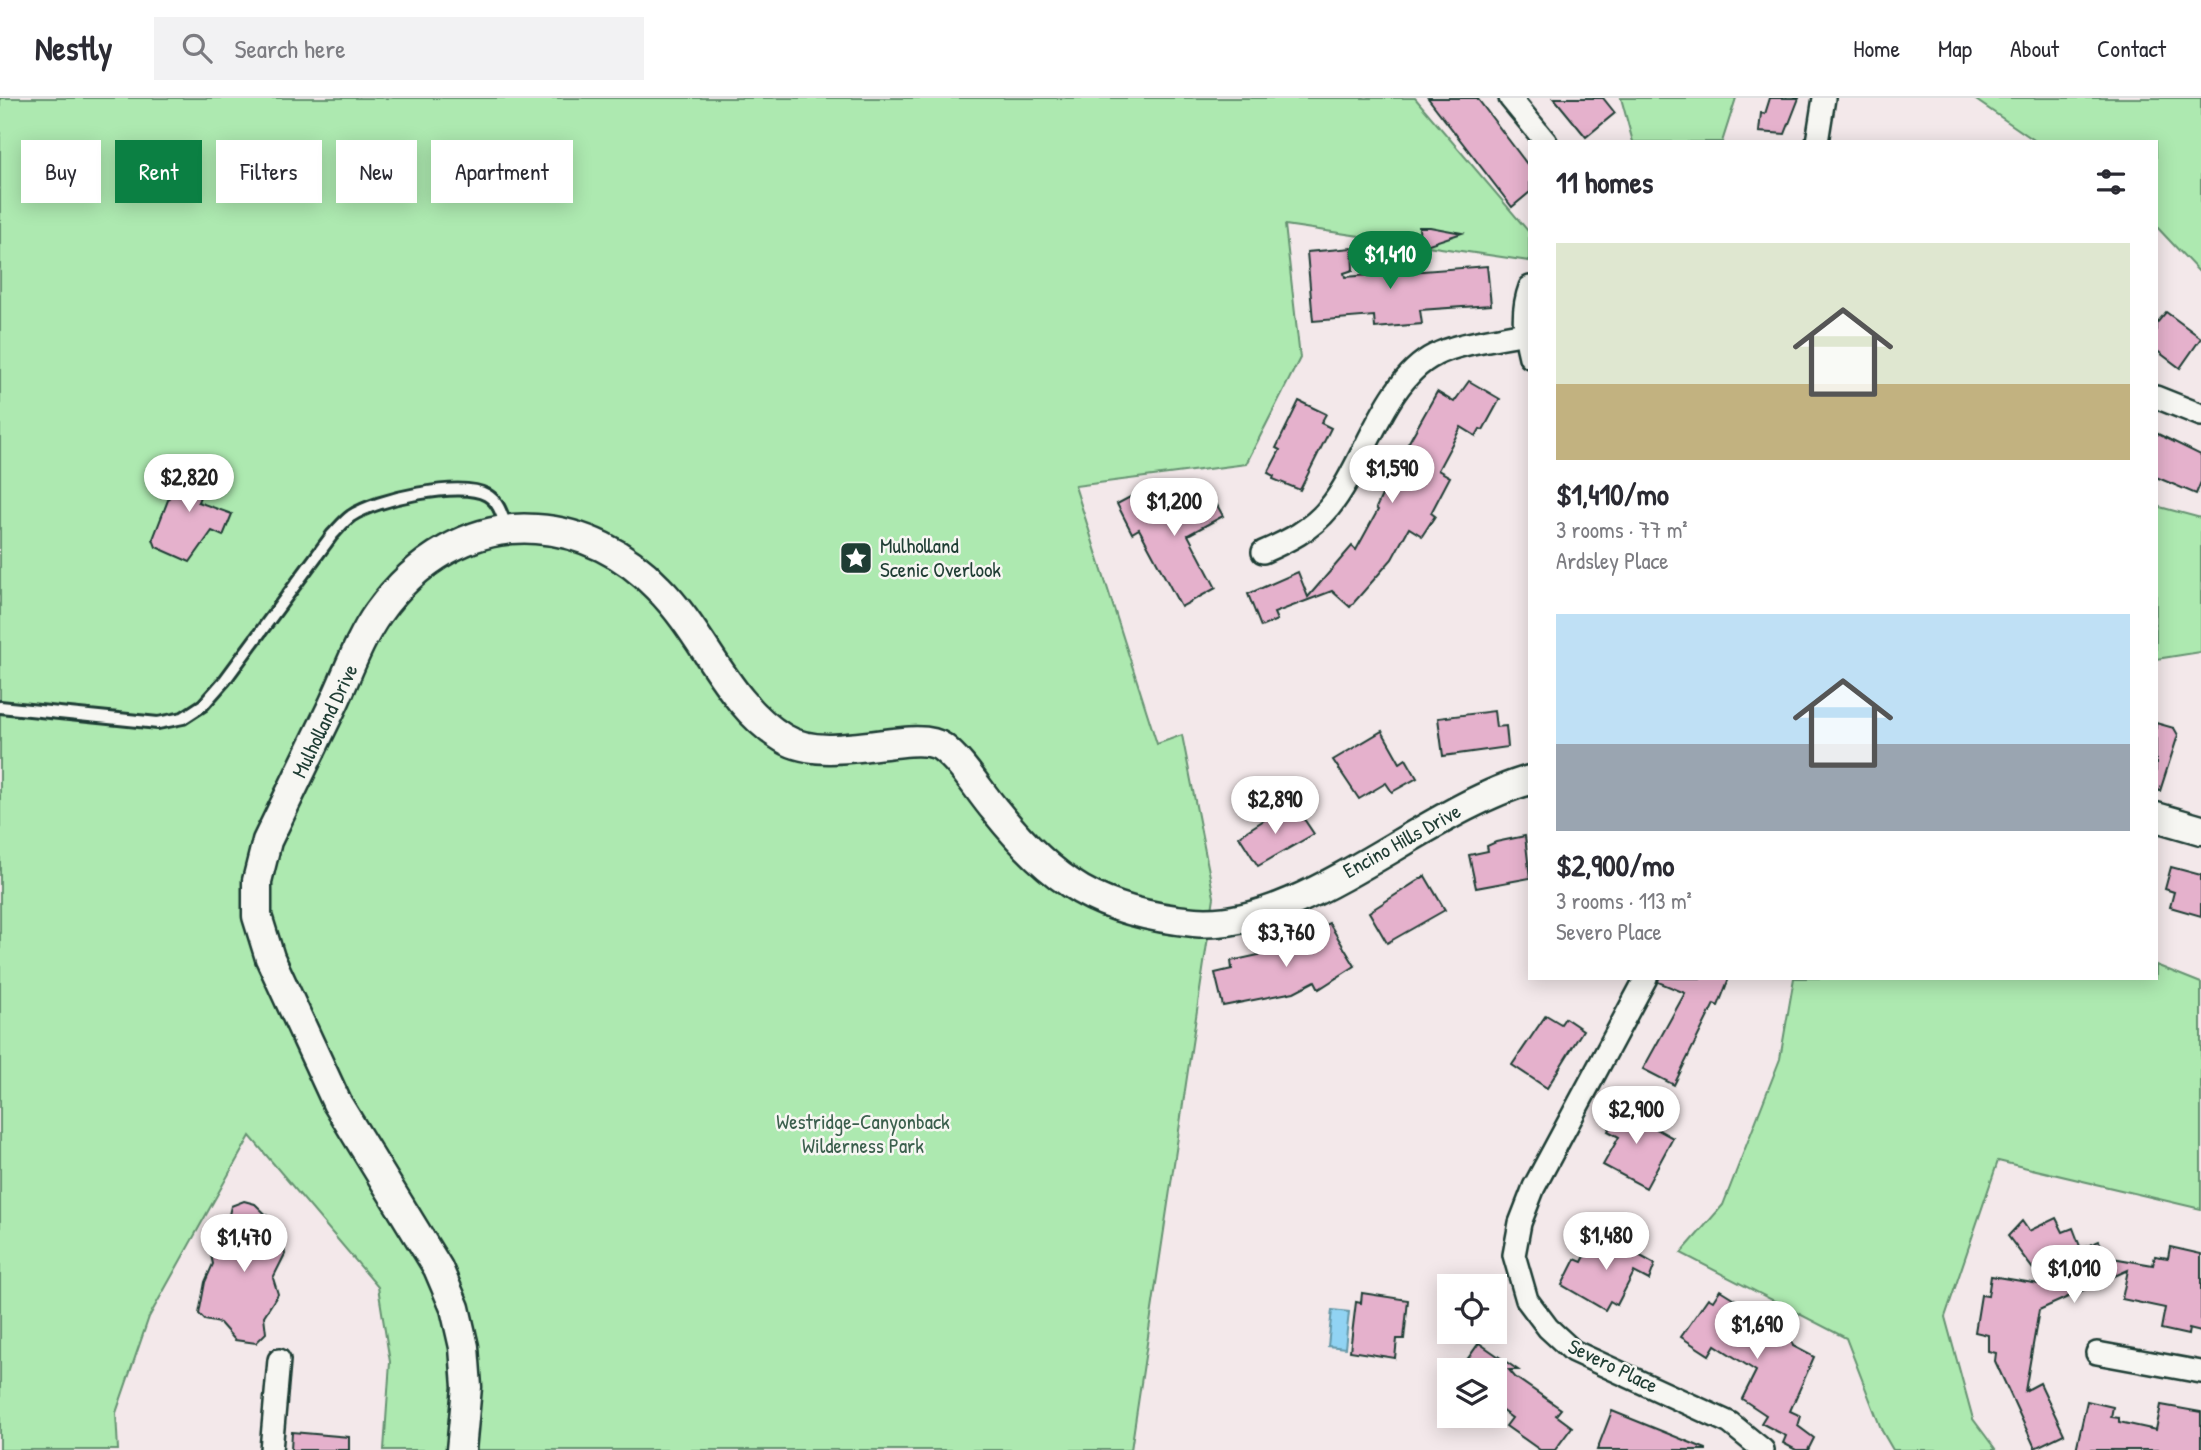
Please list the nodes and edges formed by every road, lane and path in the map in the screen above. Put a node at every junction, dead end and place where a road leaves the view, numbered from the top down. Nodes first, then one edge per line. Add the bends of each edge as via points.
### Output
1 (1510, 98) edge
2 (1824, 98) edge
3 (1544, 140) edge
4 (1817, 140) edge
5 (1528, 293) edge
6 (1524, 333) junction
7 (1528, 349) edge
8 (2158, 398) edge
9 (2201, 415) edge
10 (506, 527) junction
11 (1263, 552) dead end
12 (0, 707) edge
13 (929, 740) joint
14 (1528, 781) edge
15 (2158, 818) edge
16 (2201, 830) edge
17 (1645, 980) edge
18 (2097, 1353) dead end
19 (279, 1360) dead end
20 (2201, 1372) edge
21 (271, 1450) edge
22 (461, 1450) edge
23 (1763, 1450) edge

1 - 3 street
2 - 4 street
5 - 6 street
6 - 7 street
6 - 11 street via 1436,354 1419,367 1391,400 1331,507 1311,527
8 - 9 street
10 - 12 lane via 500,508 489,496 471,488 411,496 351,516 225,680 203,705 183,718 158,723
10 - 13 main road, Mulholland Drive via 560,530 616,552 660,589 756,719 787,741 843,750
10 - 22 main road, Mulholland Drive via 453,545 412,574 376,615 267,841 257,881 257,916 270,958 337,1103 438,1268 455,1308 467,1387
13 - 14 main road, Encino Hills Drive via 953,758 1021,843 1055,873 1111,906 1198,922 1227,922 1311,891 1459,808
15 - 16 main road
17 - 23 street, Severo Place via 1534,1187 1514,1255 1527,1300 1573,1351 1730,1423
18 - 20 street
19 - 21 street

